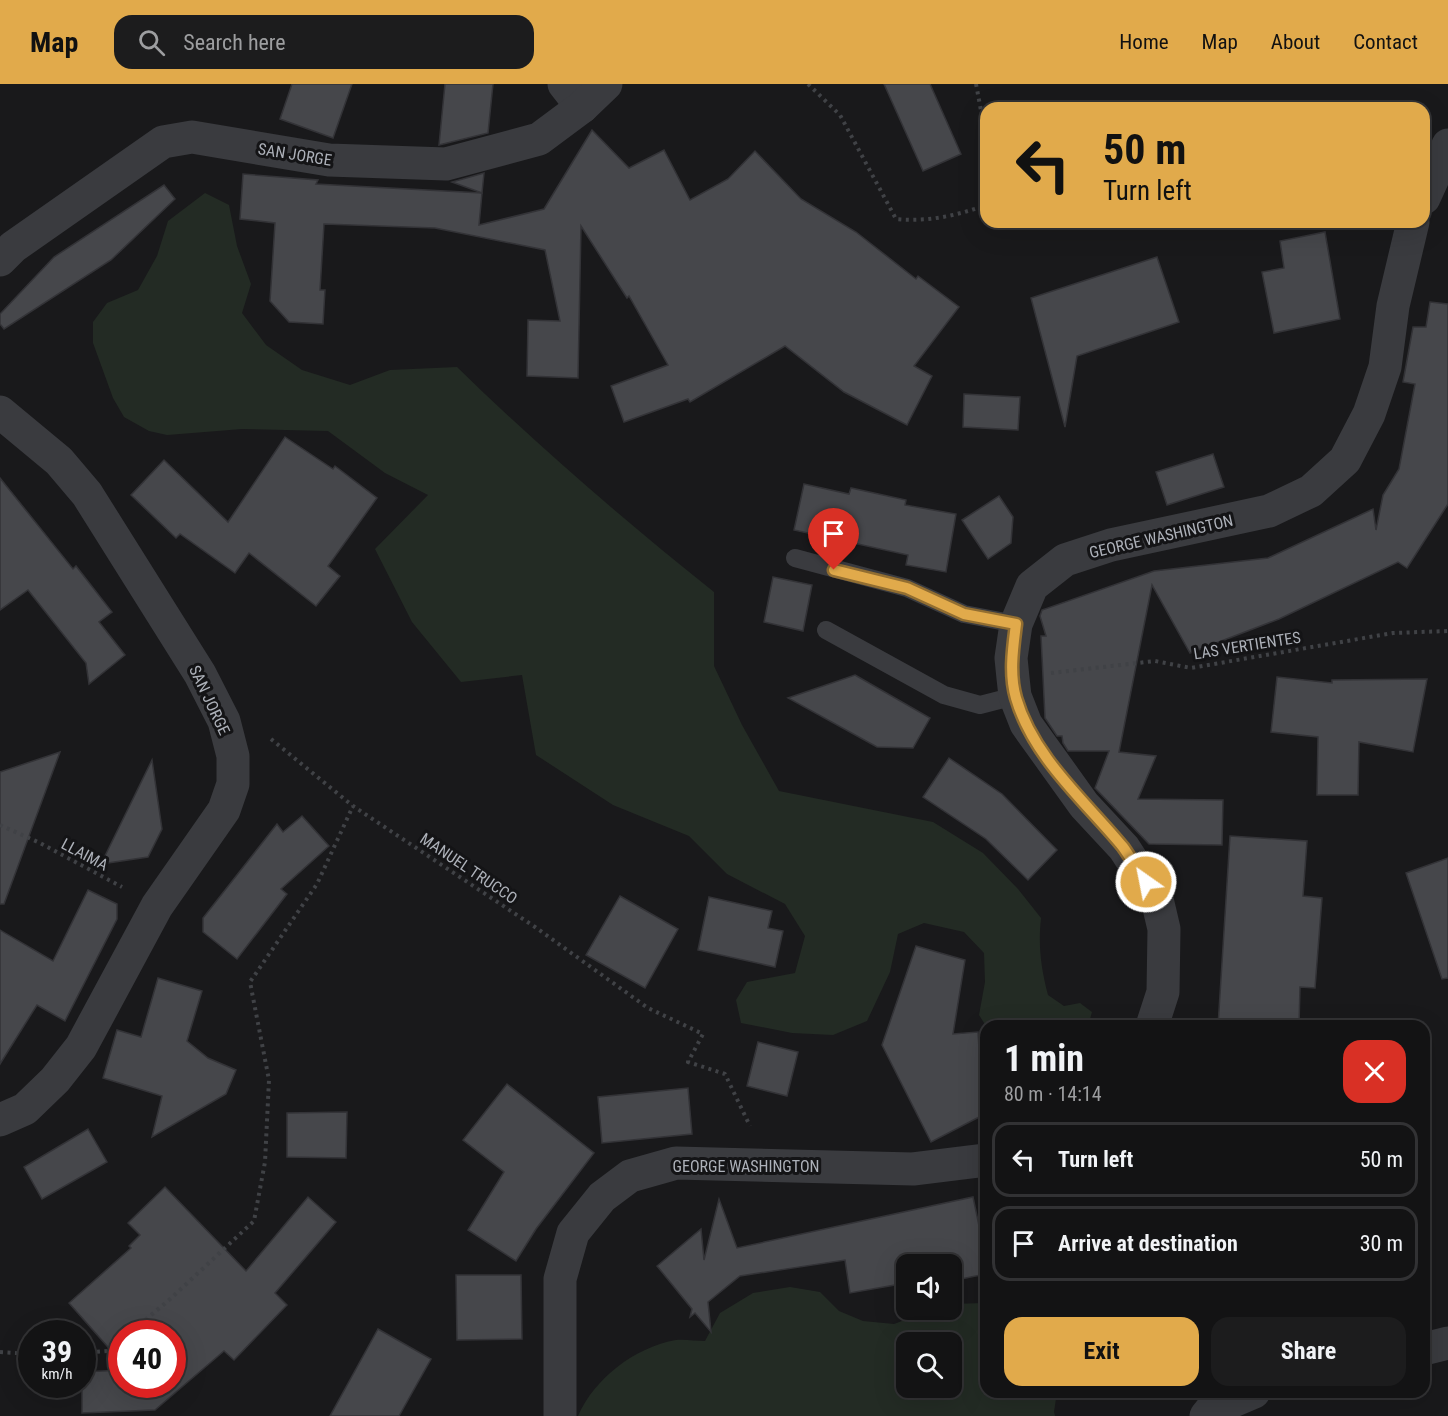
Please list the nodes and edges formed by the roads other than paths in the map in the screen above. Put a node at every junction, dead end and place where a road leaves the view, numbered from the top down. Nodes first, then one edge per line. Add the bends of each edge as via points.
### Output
1 (606, 84) edge
2 (573, 96) edge
3 (1448, 145) edge
4 (1430, 185) edge
5 (1412, 228) edge
6 (0, 260) edge
7 (0, 412) edge
8 (795, 558) dead end
9 (1016, 624) junction
10 (826, 630) dead end
11 (1014, 687) junction
12 (1154, 1020) edge
13 (0, 1120) edge
14 (980, 1161) edge
15 (1448, 1343) edge
16 (1430, 1348) edge
17 (1240, 1398) edge
18 (560, 1416) edge
19 (1206, 1416) edge

1 - 2 street, SAN JORGE
2 - 6 street, SAN JORGE via 539,139 446,164 329,160 192,137 163,142
3 - 4 street
5 - 9 street, GEORGE WASHINGTON via 1393,306 1385,367 1370,414 1345,460 1311,491 1269,511 1111,545 1065,560 1032,586
7 - 13 street, SAN JORGE via 59,461 87,494 200,674 224,721 233,756 233,784 224,810 156,906 81,1047 25,1109
8 - 9 lane via 907,588 964,614
9 - 11 street, GEORGE WASHINGTON via 1011,658
10 - 11 lane via 944,695 980,705
11 - 12 street, GEORGE WASHINGTON via 1026,724 1050,761 1084,806 1124,848 1157,899 1164,929 1162,992
14 - 18 street, GEORGE WASHINGTON via 913,1169 676,1163 630,1176 602,1197 573,1233 560,1279
15 - 16 street
17 - 19 street

